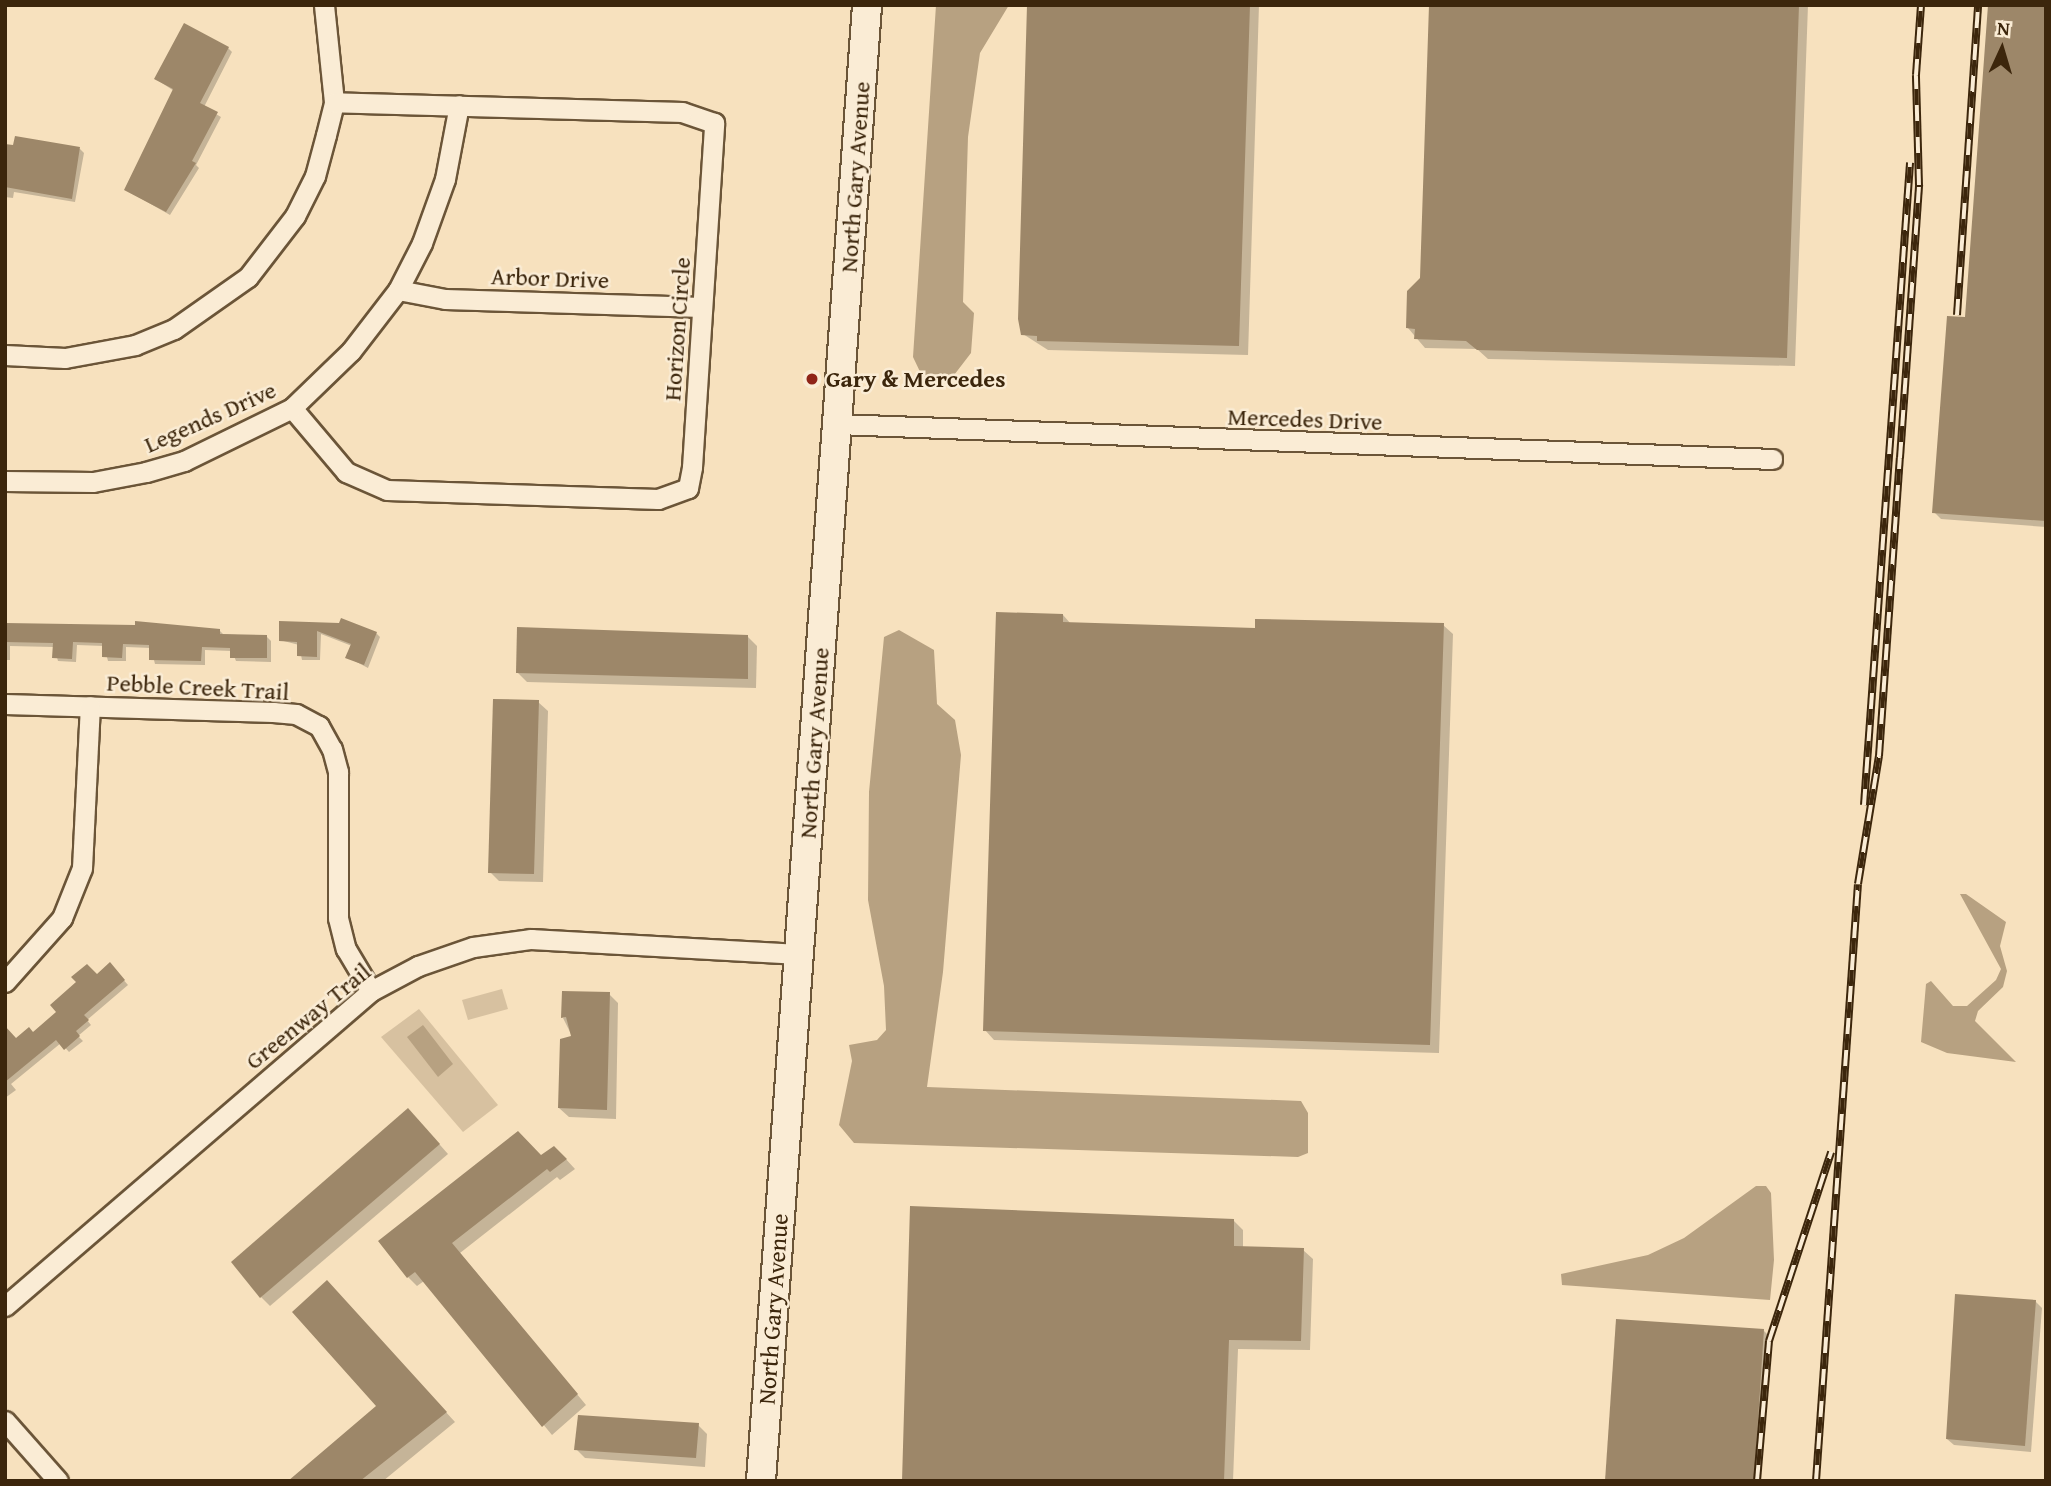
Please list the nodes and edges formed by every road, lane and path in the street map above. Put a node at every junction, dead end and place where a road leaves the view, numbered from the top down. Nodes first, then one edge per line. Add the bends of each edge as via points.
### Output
1 (324, 5) edge
2 (867, 5) edge
3 (334, 102) junction
4 (459, 106) junction
5 (398, 290) junction
6 (702, 307) junction
7 (5, 355) edge
8 (292, 408) junction
9 (837, 424) junction
10 (1772, 460) dead end
11 (5, 481) edge
12 (5, 704) edge
13 (90, 706) junction
14 (799, 954) junction
15 (5, 982) edge
16 (371, 991) junction
17 (5, 1306) edge
18 (8, 1431) edge
19 (58, 1481) edge
20 (761, 1481) edge

1 - 3 street
2 - 9 street, North Gary Avenue
3 - 4 street, Horizon Circle
3 - 7 street via 315,176 295,216 270,252 228,295 174,329 114,351 65,358
4 - 5 street, Legends Drive via 433,214
4 - 6 street, Horizon Circle via 682,112 714,123
5 - 6 street, Arbor Drive via 445,299
5 - 8 street, Legends Drive via 351,351
6 - 8 street, Horizon Circle via 688,488 658,499 387,490 346,472
8 - 11 street, Legends Drive via 184,461 146,472 68,483
9 - 10 street, Mercedes Drive
9 - 14 street, North Gary Avenue
12 - 13 street, Pebble Creek Trail
13 - 15 street via 82,868 62,918
13 - 16 street, Pebble Creek Trail via 273,712 327,724 338,772 338,918 345,948
14 - 16 street, Greenway Trail via 531,939 448,954
14 - 20 street, North Gary Avenue
16 - 17 street, Greenway Trail
18 - 19 street

